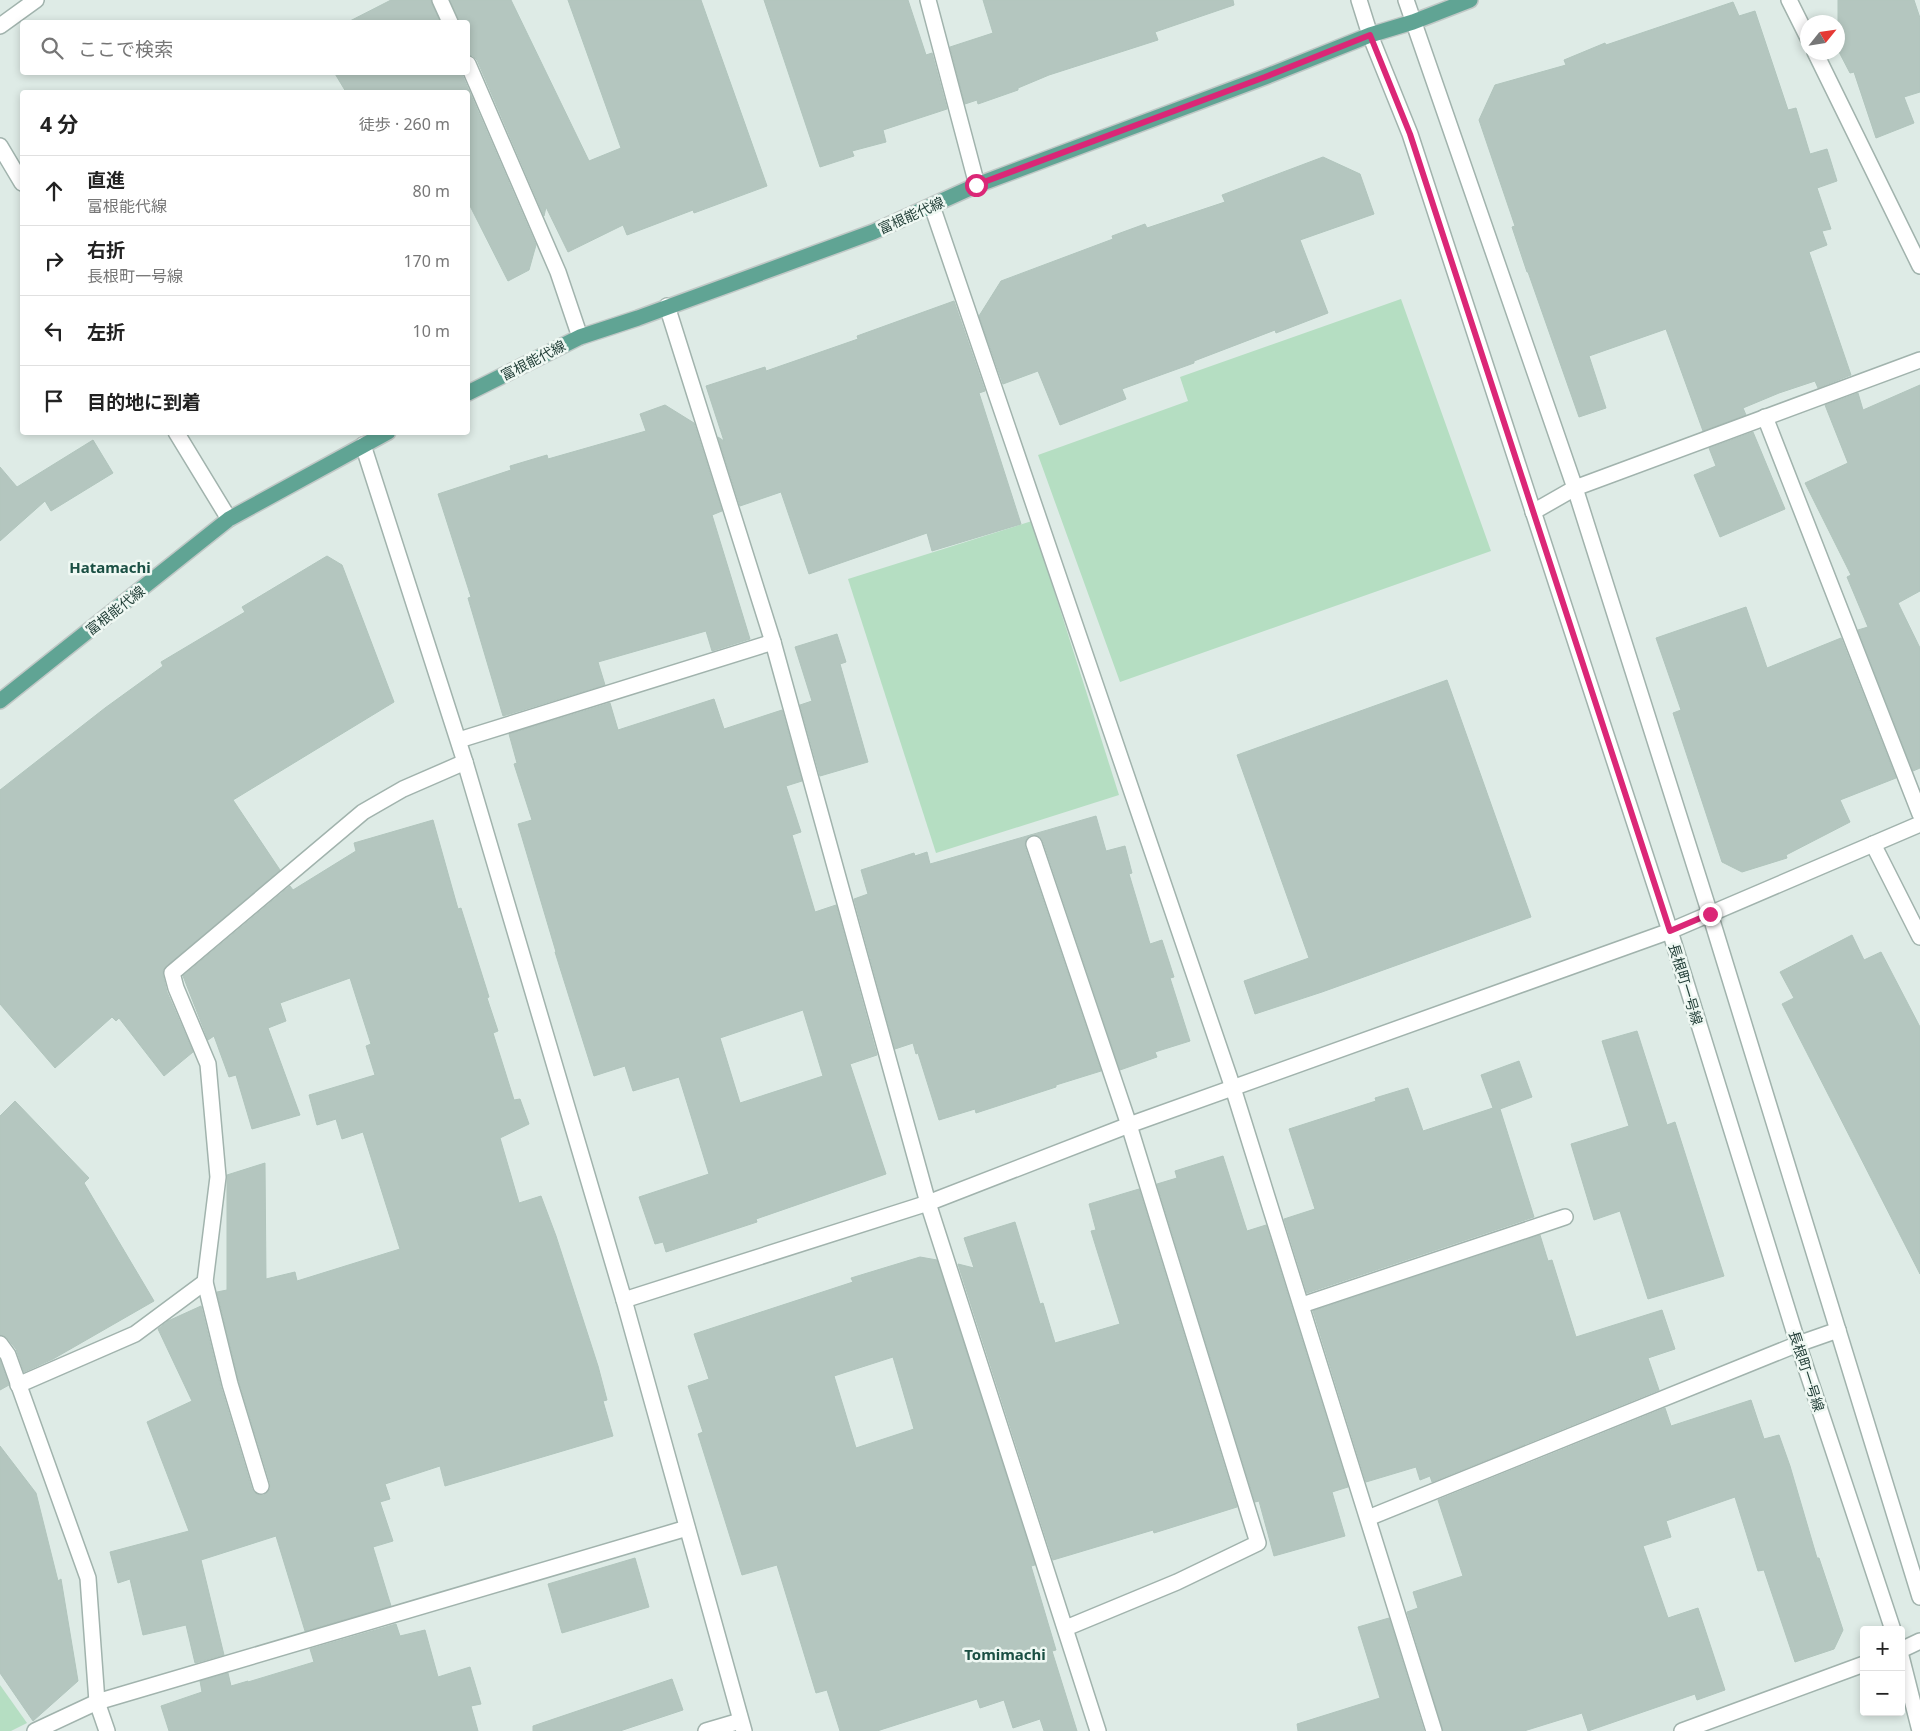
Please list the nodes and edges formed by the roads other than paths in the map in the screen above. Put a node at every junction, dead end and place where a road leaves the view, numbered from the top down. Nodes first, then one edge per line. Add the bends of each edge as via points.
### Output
1 (36, 0) edge
2 (440, 0) edge
3 (928, 0) edge
4 (1359, 0) edge
5 (1406, 0) edge
6 (1470, 0) edge
7 (1789, 0) edge
8 (449, 20) edge
9 (1413, 22) junction
10 (1800, 22) edge
11 (0, 26) edge
12 (1370, 35) junction
13 (1819, 60) edge
14 (470, 69) edge
15 (0, 146) edge
16 (20, 180) edge
17 (976, 185) junction
18 (932, 206) junction
19 (1920, 266) edge
20 (667, 306) junction
21 (580, 337) junction
22 (1920, 360) edge
23 (470, 392) edge
24 (1765, 417) junction
25 (178, 435) edge
26 (382, 435) edge
27 (363, 445) junction
28 (1574, 488) junction
29 (1534, 512) junction
30 (229, 519) junction
31 (773, 642) junction
32 (0, 701) edge
33 (458, 740) junction
34 (465, 762) junction
35 (1920, 814) edge
36 (1920, 824) edge
37 (1034, 844) dead end
38 (1873, 844) junction
39 (1710, 914) junction
40 (1670, 931) junction
41 (1920, 937) edge
42 (1233, 1088) junction
43 (1129, 1125) junction
44 (928, 1203) junction
45 (1565, 1217) dead end
46 (205, 1282) junction
47 (624, 1300) junction
48 (1302, 1305) junction
49 (1838, 1330) junction
50 (0, 1344) edge
51 (1798, 1344) junction
52 (6, 1374) edge
53 (18, 1385) junction
54 (261, 1486) dead end
55 (1368, 1518) junction
56 (687, 1528) junction
57 (1920, 1597) edge
58 (1892, 1626) edge
59 (1066, 1628) junction
60 (1920, 1642) edge
61 (1905, 1648) edge
62 (1860, 1665) edge
63 (1905, 1671) edge
64 (97, 1702) junction
65 (742, 1726) edge
66 (35, 1731) edge
67 (107, 1731) edge
68 (706, 1731) edge
69 (1098, 1731) edge
70 (1434, 1731) edge
71 (1682, 1731) edge
72 (1920, 1731) edge

1 - 11 street
2 - 8 street
3 - 17 street
4 - 12 street, 長根町一号線
5 - 9 street
6 - 9 main road, 富根能代線
7 - 10 street
9 - 12 main road, 富根能代線
9 - 28 street
12 - 17 main road, 富根能代線
12 - 29 street, 長根町一号線 via 1410,134
13 - 19 street
14 - 21 street via 558,272
15 - 16 street
17 - 18 main road, 富根能代線
18 - 20 main road, 富根能代線 via 873,232
18 - 42 street
20 - 21 main road, 富根能代線
20 - 31 street
21 - 23 main road, 富根能代線
22 - 24 street
24 - 28 street
24 - 35 street
25 - 30 street
26 - 27 main road, 富根能代線
27 - 30 main road, 富根能代線
27 - 33 street
28 - 29 street
28 - 39 street
29 - 40 street, 長根町一号線
30 - 32 main road, 富根能代線
31 - 33 street
31 - 44 street
33 - 34 street
34 - 46 street via 403,789 363,812 172,973 208,1064 218,1177
34 - 47 street
36 - 38 street
37 - 43 street
38 - 39 street
38 - 41 street
39 - 40 street
39 - 49 street
40 - 42 street
40 - 51 street, 長根町一号線
42 - 43 street
42 - 48 street
43 - 44 street
43 - 59 street via 1258,1543 1177,1582
44 - 47 street
44 - 59 street
45 - 48 street
46 - 53 street via 135,1334
46 - 54 street via 230,1384
47 - 56 street
48 - 55 street
49 - 51 street
49 - 57 street
50 - 52 street via 8,1356
51 - 55 street
51 - 58 street, 長根町一号線
52 - 53 street
53 - 64 street via 88,1578
55 - 70 street
56 - 64 street
56 - 65 street
59 - 69 street
60 - 61 street
62 - 71 street
63 - 72 street
64 - 66 street
64 - 67 street
65 - 68 street

